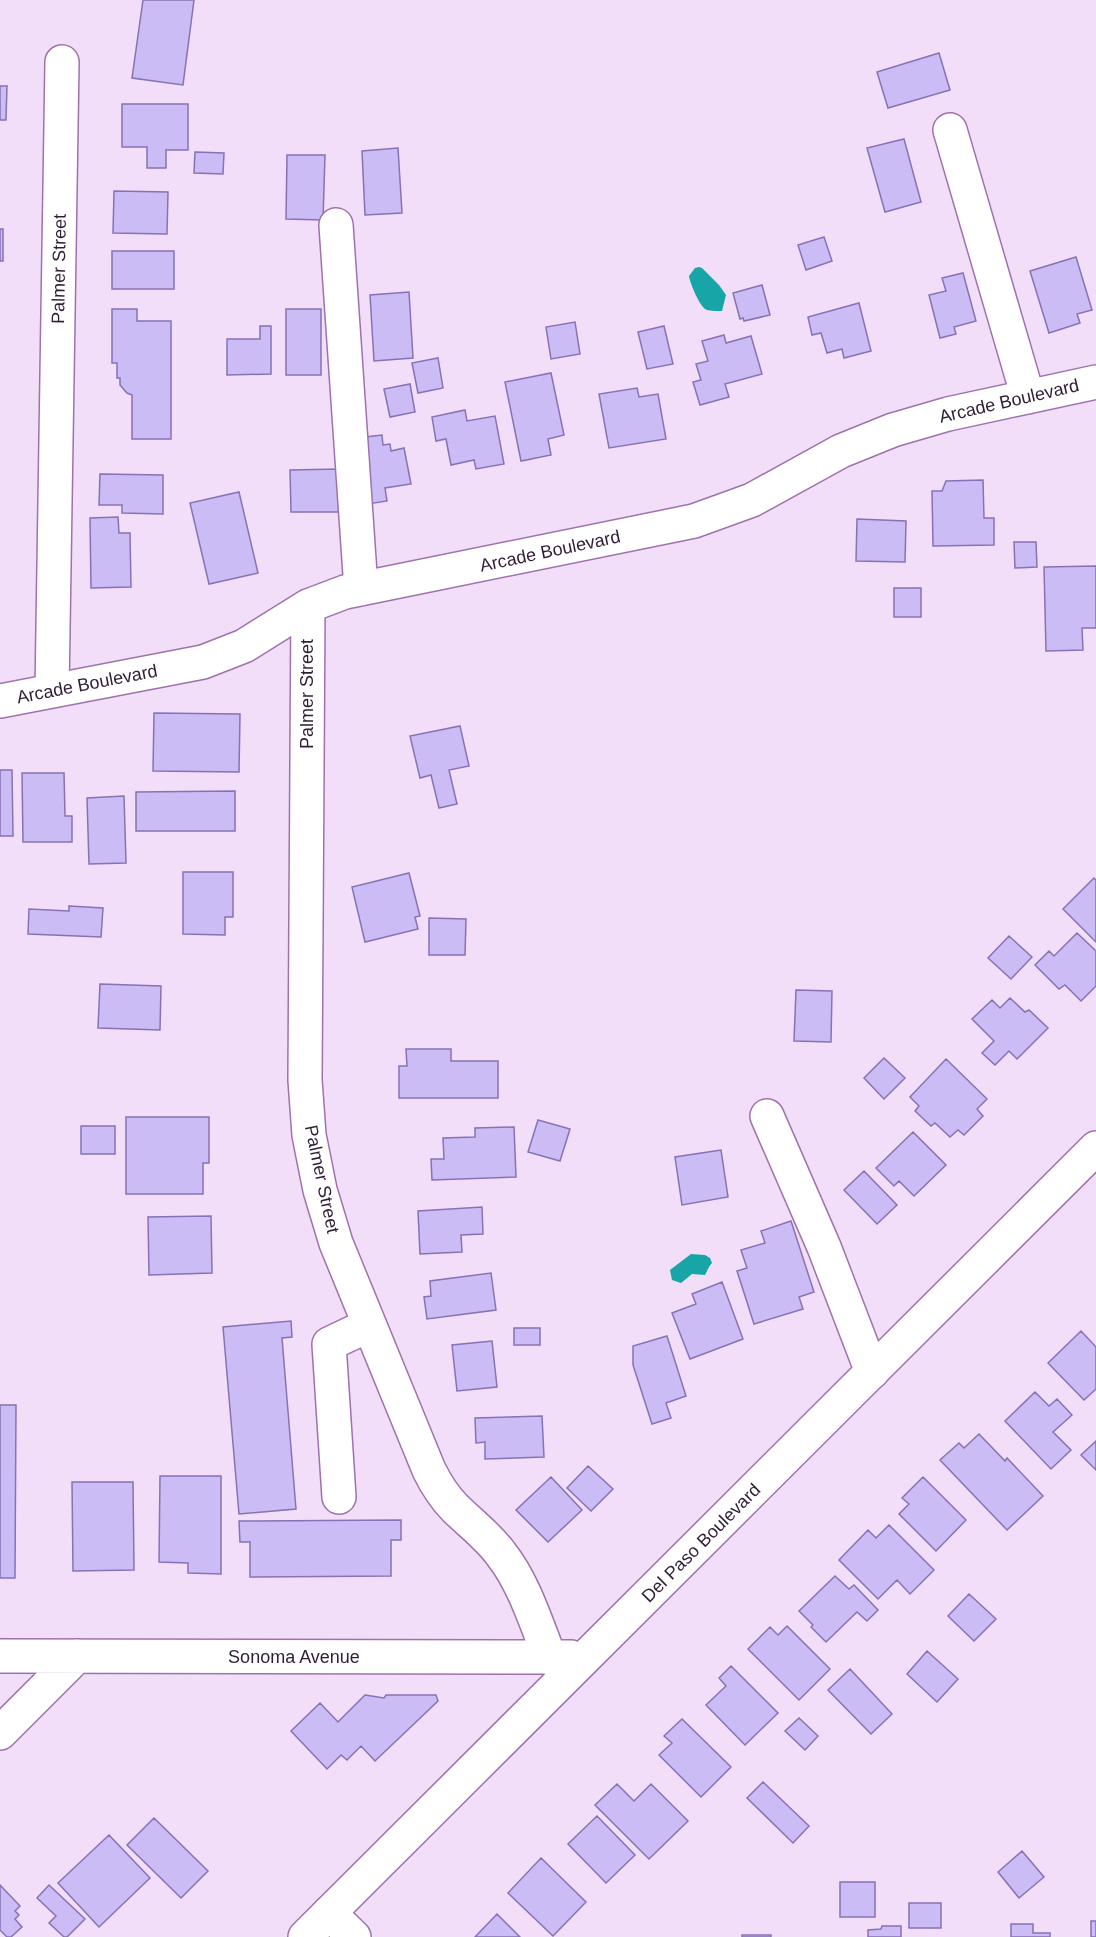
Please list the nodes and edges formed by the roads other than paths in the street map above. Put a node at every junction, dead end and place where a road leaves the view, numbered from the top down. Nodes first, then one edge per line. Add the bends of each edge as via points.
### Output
1 (62, 62) dead end
2 (950, 130) dead end
3 (336, 225) dead end
4 (1096, 382) edge
5 (1028, 397) junction
6 (361, 589) junction
7 (308, 606) junction
8 (52, 691) junction
9 (0, 701) edge
10 (767, 1116) dead end
11 (1096, 1148) edge
12 (369, 1325) junction
13 (872, 1372) junction
14 (339, 1497) dead end
15 (0, 1656) edge
16 (77, 1656) junction
17 (588, 1656) junction
18 (550, 1658) junction
19 (0, 1732) edge
20 (329, 1913) junction
21 (305, 1937) edge
22 (354, 1937) edge

1 - 8 street, Palmer Street
2 - 5 street
3 - 6 street
4 - 5 street, Arcade Boulevard
5 - 6 street, Arcade Boulevard via 893,430 841,451 752,500 694,521
6 - 7 street, Arcade Boulevard
7 - 8 street, Arcade Boulevard via 244,646 203,662
7 - 12 street, Palmer Street via 309,1135 336,1243
8 - 9 street, Arcade Boulevard
10 - 13 street via 824,1247
11 - 13 street, Del Paso Boulevard
12 - 14 street via 329,1344
12 - 18 street, Palmer Street via 429,1470 453,1507 501,1553 514,1572
13 - 17 street, Del Paso Boulevard
15 - 16 street, Sonoma Avenue
16 - 18 street, Sonoma Avenue
16 - 19 street
17 - 18 street, Sonoma Avenue
17 - 20 street, Del Paso Boulevard
20 - 21 street, Del Paso Boulevard
20 - 22 street

